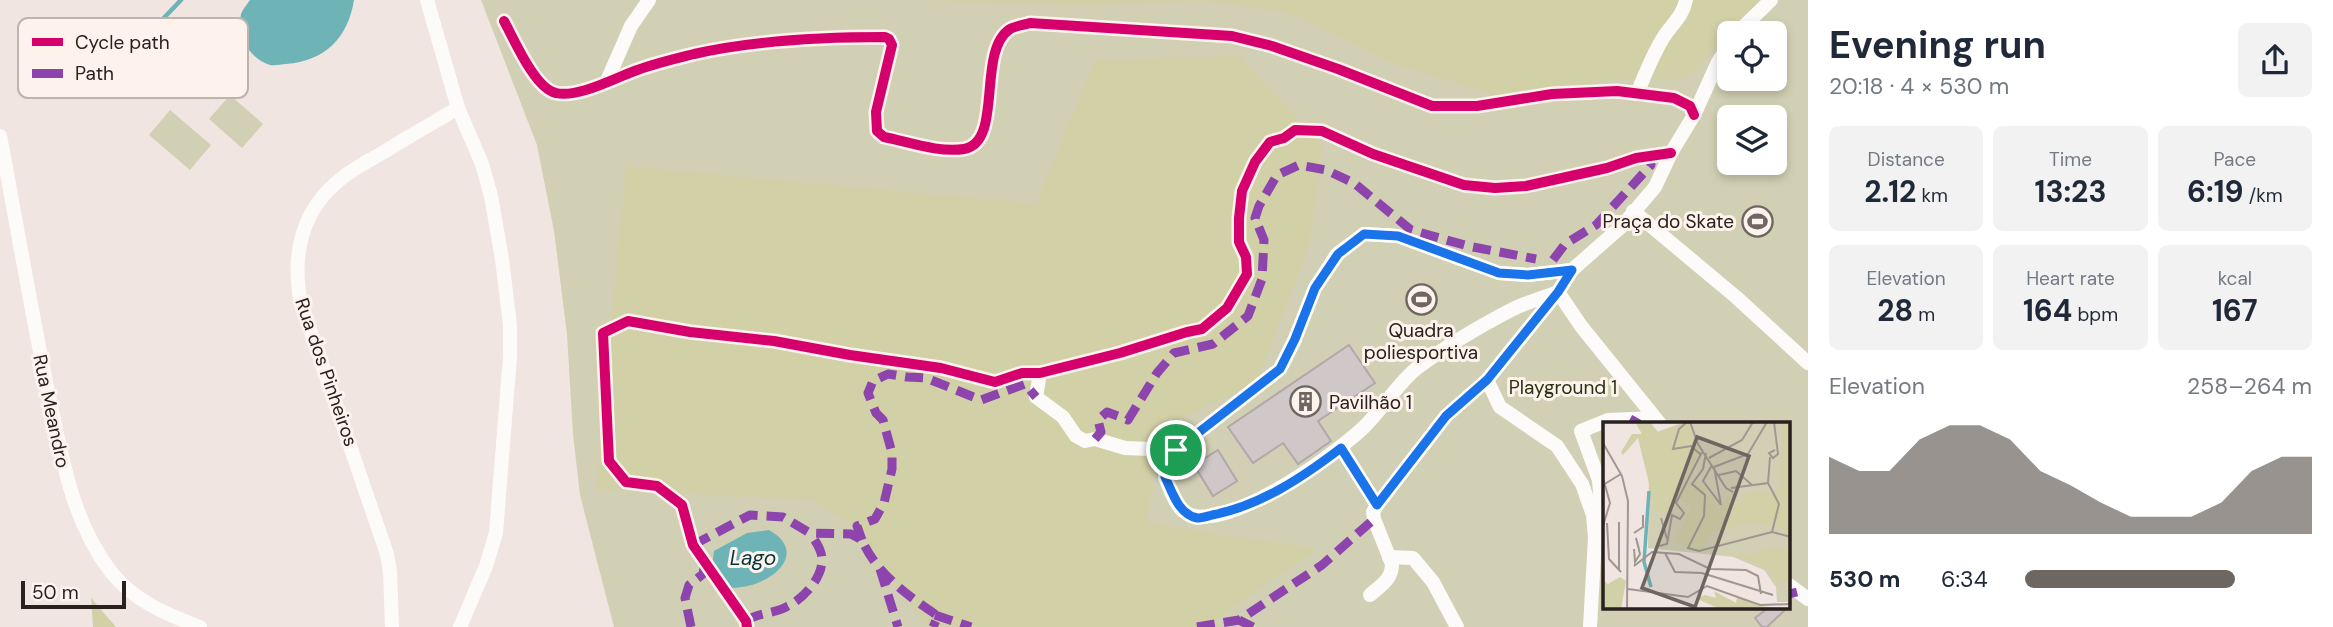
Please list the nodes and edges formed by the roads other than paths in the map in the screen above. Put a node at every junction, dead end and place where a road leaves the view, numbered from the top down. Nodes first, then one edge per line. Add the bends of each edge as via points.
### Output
1 (427, 0) edge
2 (649, 0) edge
3 (1686, 0) edge
4 (1771, 0) edge
5 (504, 21) dead end
6 (1749, 21) edge
7 (1717, 64) edge
8 (606, 83) junction
9 (1637, 94) junction
10 (458, 108) junction
11 (1694, 115) junction
12 (0, 136) edge
13 (1671, 153) junction
14 (1633, 211) junction
15 (1572, 270) junction
16 (1558, 292) junction
17 (1808, 362) edge
18 (1040, 373) junction
19 (1487, 380) junction
20 (1657, 421) edge
21 (1603, 422) edge
22 (1603, 422) edge
23 (1341, 448) junction
24 (1176, 450) junction
25 (1377, 505) junction
26 (1603, 524) edge
27 (1603, 556) edge
28 (1389, 557) junction
29 (1790, 586) edge
30 (1370, 595) dead end
31 (1808, 599) edge
32 (200, 627) edge
33 (392, 627) edge
34 (460, 627) edge
35 (747, 627) edge
36 (1457, 627) edge
37 (1590, 627) edge
38 (1599, 627) edge

1 - 10 street
2 - 8 street via 631,26
3 - 9 street via 1684,12 1649,62
4 - 6 street
5 - 8 street via 534,75 547,89 570,93
7 - 11 street
8 - 9 street via 634,71 727,47 885,37 892,45 876,112 875,127 880,135 967,149 984,134 1000,38 1011,28 1030,23 1232,36 1294,53 1432,106 1477,106 1596,90
9 - 11 street via 1674,98 1690,106
10 - 33 street, Rua dos Pinheiros via 343,177 311,211 298,253 301,303 387,554
10 - 34 street via 491,196 510,325 496,533
11 - 13 street
12 - 32 street, Rua Meandro via 67,481 82,520 112,573 135,597
13 - 14 street via 1655,187
13 - 18 street via 1526,186 1495,187 1464,185 1322,131 1295,130 1270,142 1242,191 1239,242 1247,274 1227,308 1202,329
14 - 15 street
14 - 17 street
15 - 16 street
15 - 24 street via 1499,273 1398,236 1364,234 1338,254 1315,288 1280,369
16 - 19 street
16 - 20 street
16 - 23 street via 1514,309 1415,370
18 - 24 street via 1036,397 1063,417 1076,436 1125,448
18 - 35 street via 1022,373 995,382 774,341 628,321 603,332 609,461 626,482 657,486 682,505 693,545
19 - 25 street via 1446,416
19 - 37 street via 1500,407 1557,446 1582,484 1595,538
20 - 22 street
21 - 26 street via 1581,431 1600,480
23 - 24 street via 1270,494 1197,518 1181,509 1165,477
23 - 25 street
25 - 28 street via 1374,519
27 - 38 street
28 - 30 street via 1389,579
28 - 36 street via 1413,558 1433,582
29 - 31 street

